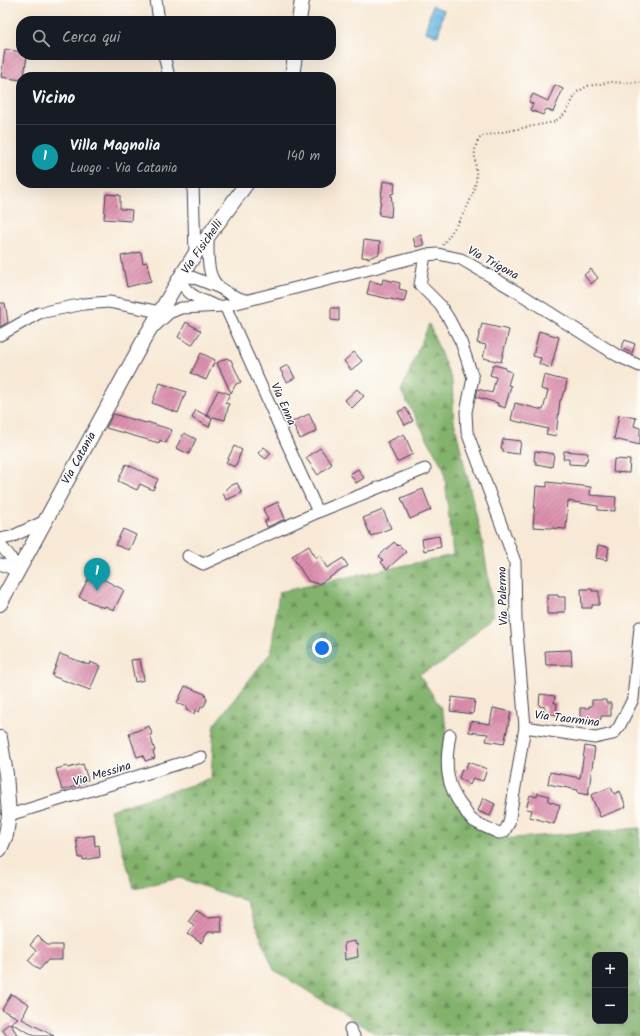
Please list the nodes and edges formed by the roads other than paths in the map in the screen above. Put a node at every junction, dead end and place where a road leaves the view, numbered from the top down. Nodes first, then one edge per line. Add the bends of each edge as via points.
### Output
1 (156, 0) edge
2 (302, 0) edge
3 (158, 16) edge
4 (300, 16) edge
5 (165, 60) edge
6 (294, 60) edge
7 (168, 72) edge
8 (293, 72) edge
9 (193, 188) edge
10 (243, 188) edge
11 (208, 237) junction
12 (196, 254) junction
13 (425, 255) junction
14 (180, 278) junction
15 (220, 288) junction
16 (246, 301) junction
17 (220, 306) junction
18 (160, 312) junction
19 (147, 334) junction
20 (0, 335) edge
21 (640, 366) edge
22 (425, 469) dead end
23 (318, 512) junction
24 (45, 521) junction
25 (0, 539) edge
26 (0, 545) edge
27 (188, 556) dead end
28 (0, 564) edge
29 (18, 571) junction
30 (0, 604) edge
31 (640, 627) edge
32 (637, 703) edge
33 (525, 727) junction
34 (450, 735) dead end
35 (0, 738) edge
36 (202, 757) dead end
37 (9, 815) junction
38 (0, 849) edge

1 - 3 street
2 - 4 main road
5 - 7 street
6 - 8 main road
9 - 12 street
10 - 11 main road, Via Fisichelli
11 - 12 main road, Via Fisichelli
11 - 15 street via 208,264 212,277
12 - 14 main road, Via Fisichelli
13 - 16 street, Via Trigona
13 - 21 street, Via Trigona via 438,254 461,259 618,356
13 - 33 street, Via Palermo via 420,285 440,305 461,342 473,378 466,412 467,432 515,562 516,620
14 - 15 street via 192,277
14 - 17 street via 183,287 190,294
14 - 18 main road, Via Fisichelli
15 - 16 street via 231,296
16 - 17 street, Via Trigona
17 - 19 street, Via Trigona via 181,308 169,313
17 - 23 street, Via Enna
18 - 19 main road, Via Catania
18 - 20 street via 110,302 84,304 39,313
19 - 24 main road, Via Catania
22 - 23 street
23 - 27 street via 203,564
24 - 25 street via 11,537
24 - 29 main road, Via Catania
26 - 29 street
28 - 29 street
29 - 30 main road, Via Catania
31 - 32 street, Via Taormina
32 - 33 street, Via Taormina via 613,734 604,737 595,738
33 - 34 street, Via Palermo via 509,823 504,832 499,833 472,819 458,802 447,773
35 - 37 main road
36 - 37 street, Via Messina
37 - 38 main road via 6,835

